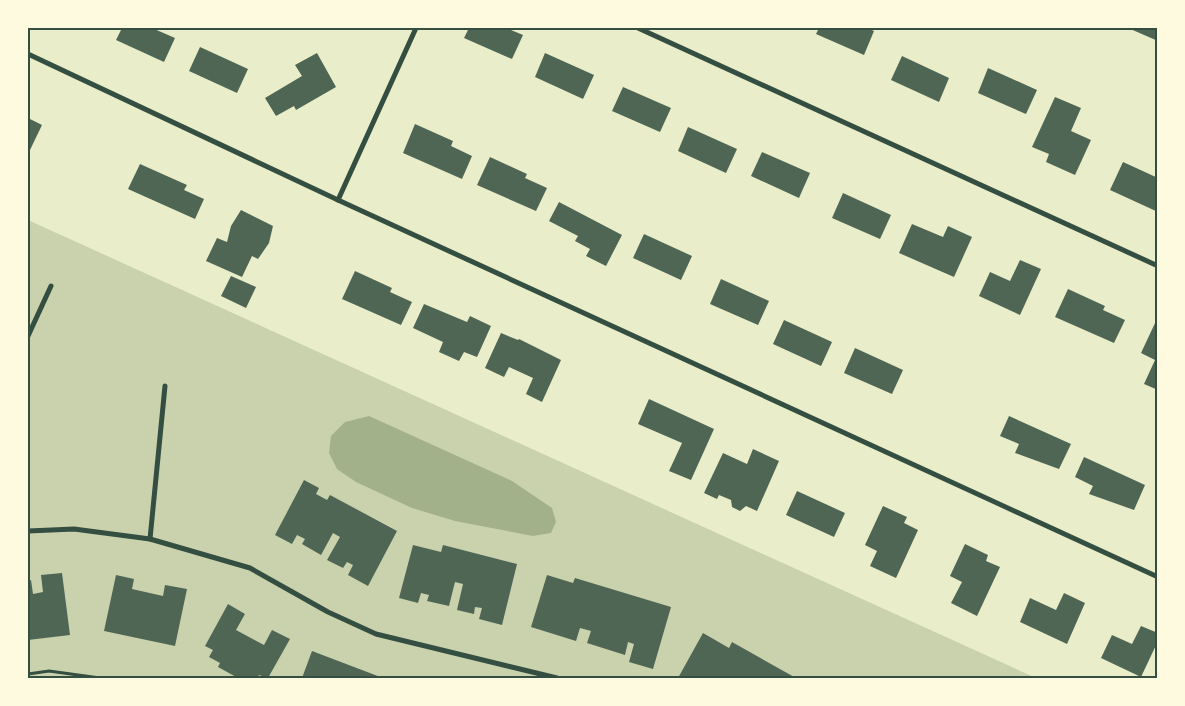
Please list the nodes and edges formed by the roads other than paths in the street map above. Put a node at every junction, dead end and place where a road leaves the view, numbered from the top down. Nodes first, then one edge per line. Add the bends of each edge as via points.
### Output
1 (416, 28) edge
2 (638, 28) edge
3 (28, 54) edge
4 (338, 200) junction
5 (1158, 266) edge
6 (51, 286) dead end
7 (28, 336) edge
8 (166, 386) dead end
9 (28, 531) edge
10 (150, 539) junction
11 (1158, 577) edge
12 (557, 678) edge

1 - 4 street
2 - 5 street
3 - 4 street
4 - 11 street
6 - 7 street
8 - 10 street
9 - 10 street via 74,529
10 - 12 street via 250,568 328,612 376,634

